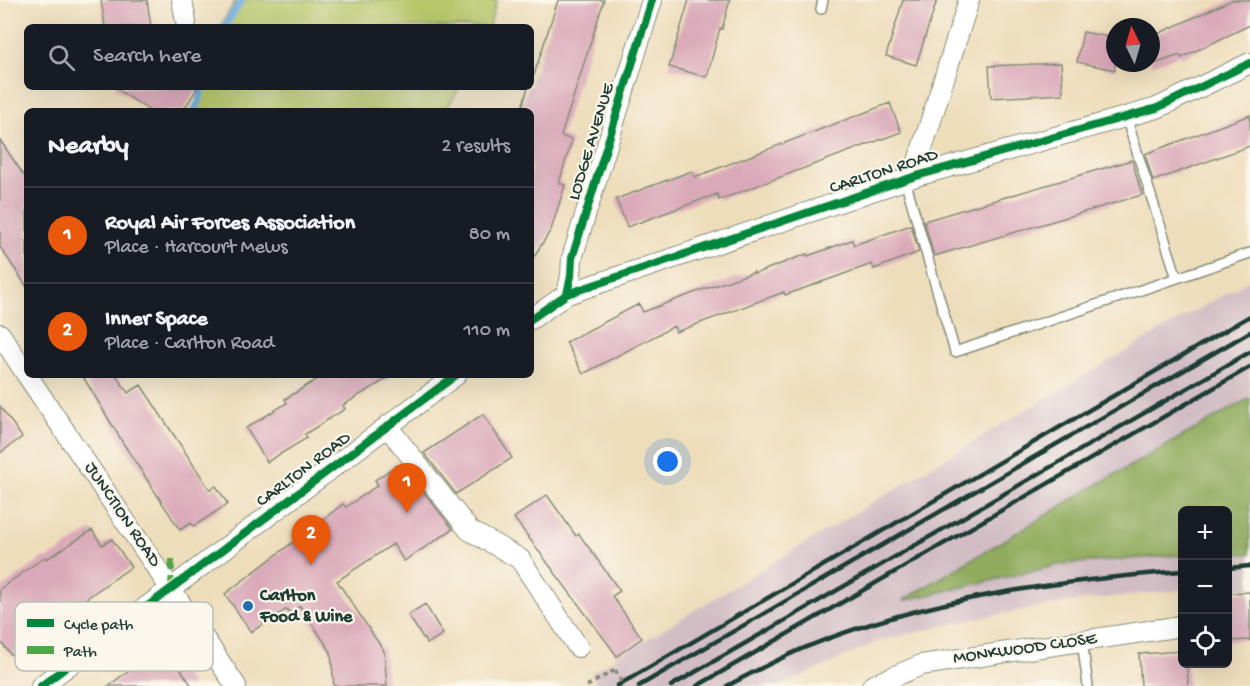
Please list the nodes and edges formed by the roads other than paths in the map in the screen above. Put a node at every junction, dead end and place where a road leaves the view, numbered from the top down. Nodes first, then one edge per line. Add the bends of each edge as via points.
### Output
1 (182, 0) edge
2 (652, 0) edge
3 (969, 0) edge
4 (186, 22) dead end
5 (1250, 63) edge
6 (1126, 117) junction
7 (909, 178) junction
8 (1250, 253) edge
9 (1177, 278) junction
10 (567, 294) junction
11 (534, 318) edge
12 (0, 334) edge
13 (24, 368) edge
14 (31, 378) edge
15 (452, 378) edge
16 (387, 426) junction
17 (171, 589) junction
18 (154, 602) edge
19 (180, 602) edge
20 (1178, 627) edge
21 (1082, 641) junction
22 (578, 647) dead end
23 (213, 652) edge
24 (61, 671) edge
25 (41, 686) edge
26 (236, 686) edge
27 (872, 686) edge
28 (1088, 686) edge

1 - 4 street
2 - 10 street, LODGE AVENUE via 572,258
3 - 7 street
5 - 6 street, CARLTON ROAD via 1157,108
6 - 7 street, CARLTON ROAD
6 - 9 lane
7 - 9 lane via 955,352
7 - 10 street, CARLTON ROAD
8 - 9 lane
10 - 11 street, CARLTON ROAD
12 - 13 street, JUNCTION ROAD
14 - 17 street, JUNCTION ROAD
15 - 16 street, CARLTON ROAD
16 - 17 street, CARLTON ROAD
16 - 22 street via 469,530 520,559
17 - 18 street, CARLTON ROAD
17 - 19 street, JUNCTION ROAD
20 - 21 street, MONKWOOD CLOSE
21 - 27 street, MONKWOOD CLOSE via 921,665
21 - 28 lane
23 - 26 street, JUNCTION ROAD
24 - 25 street, CARLTON ROAD

